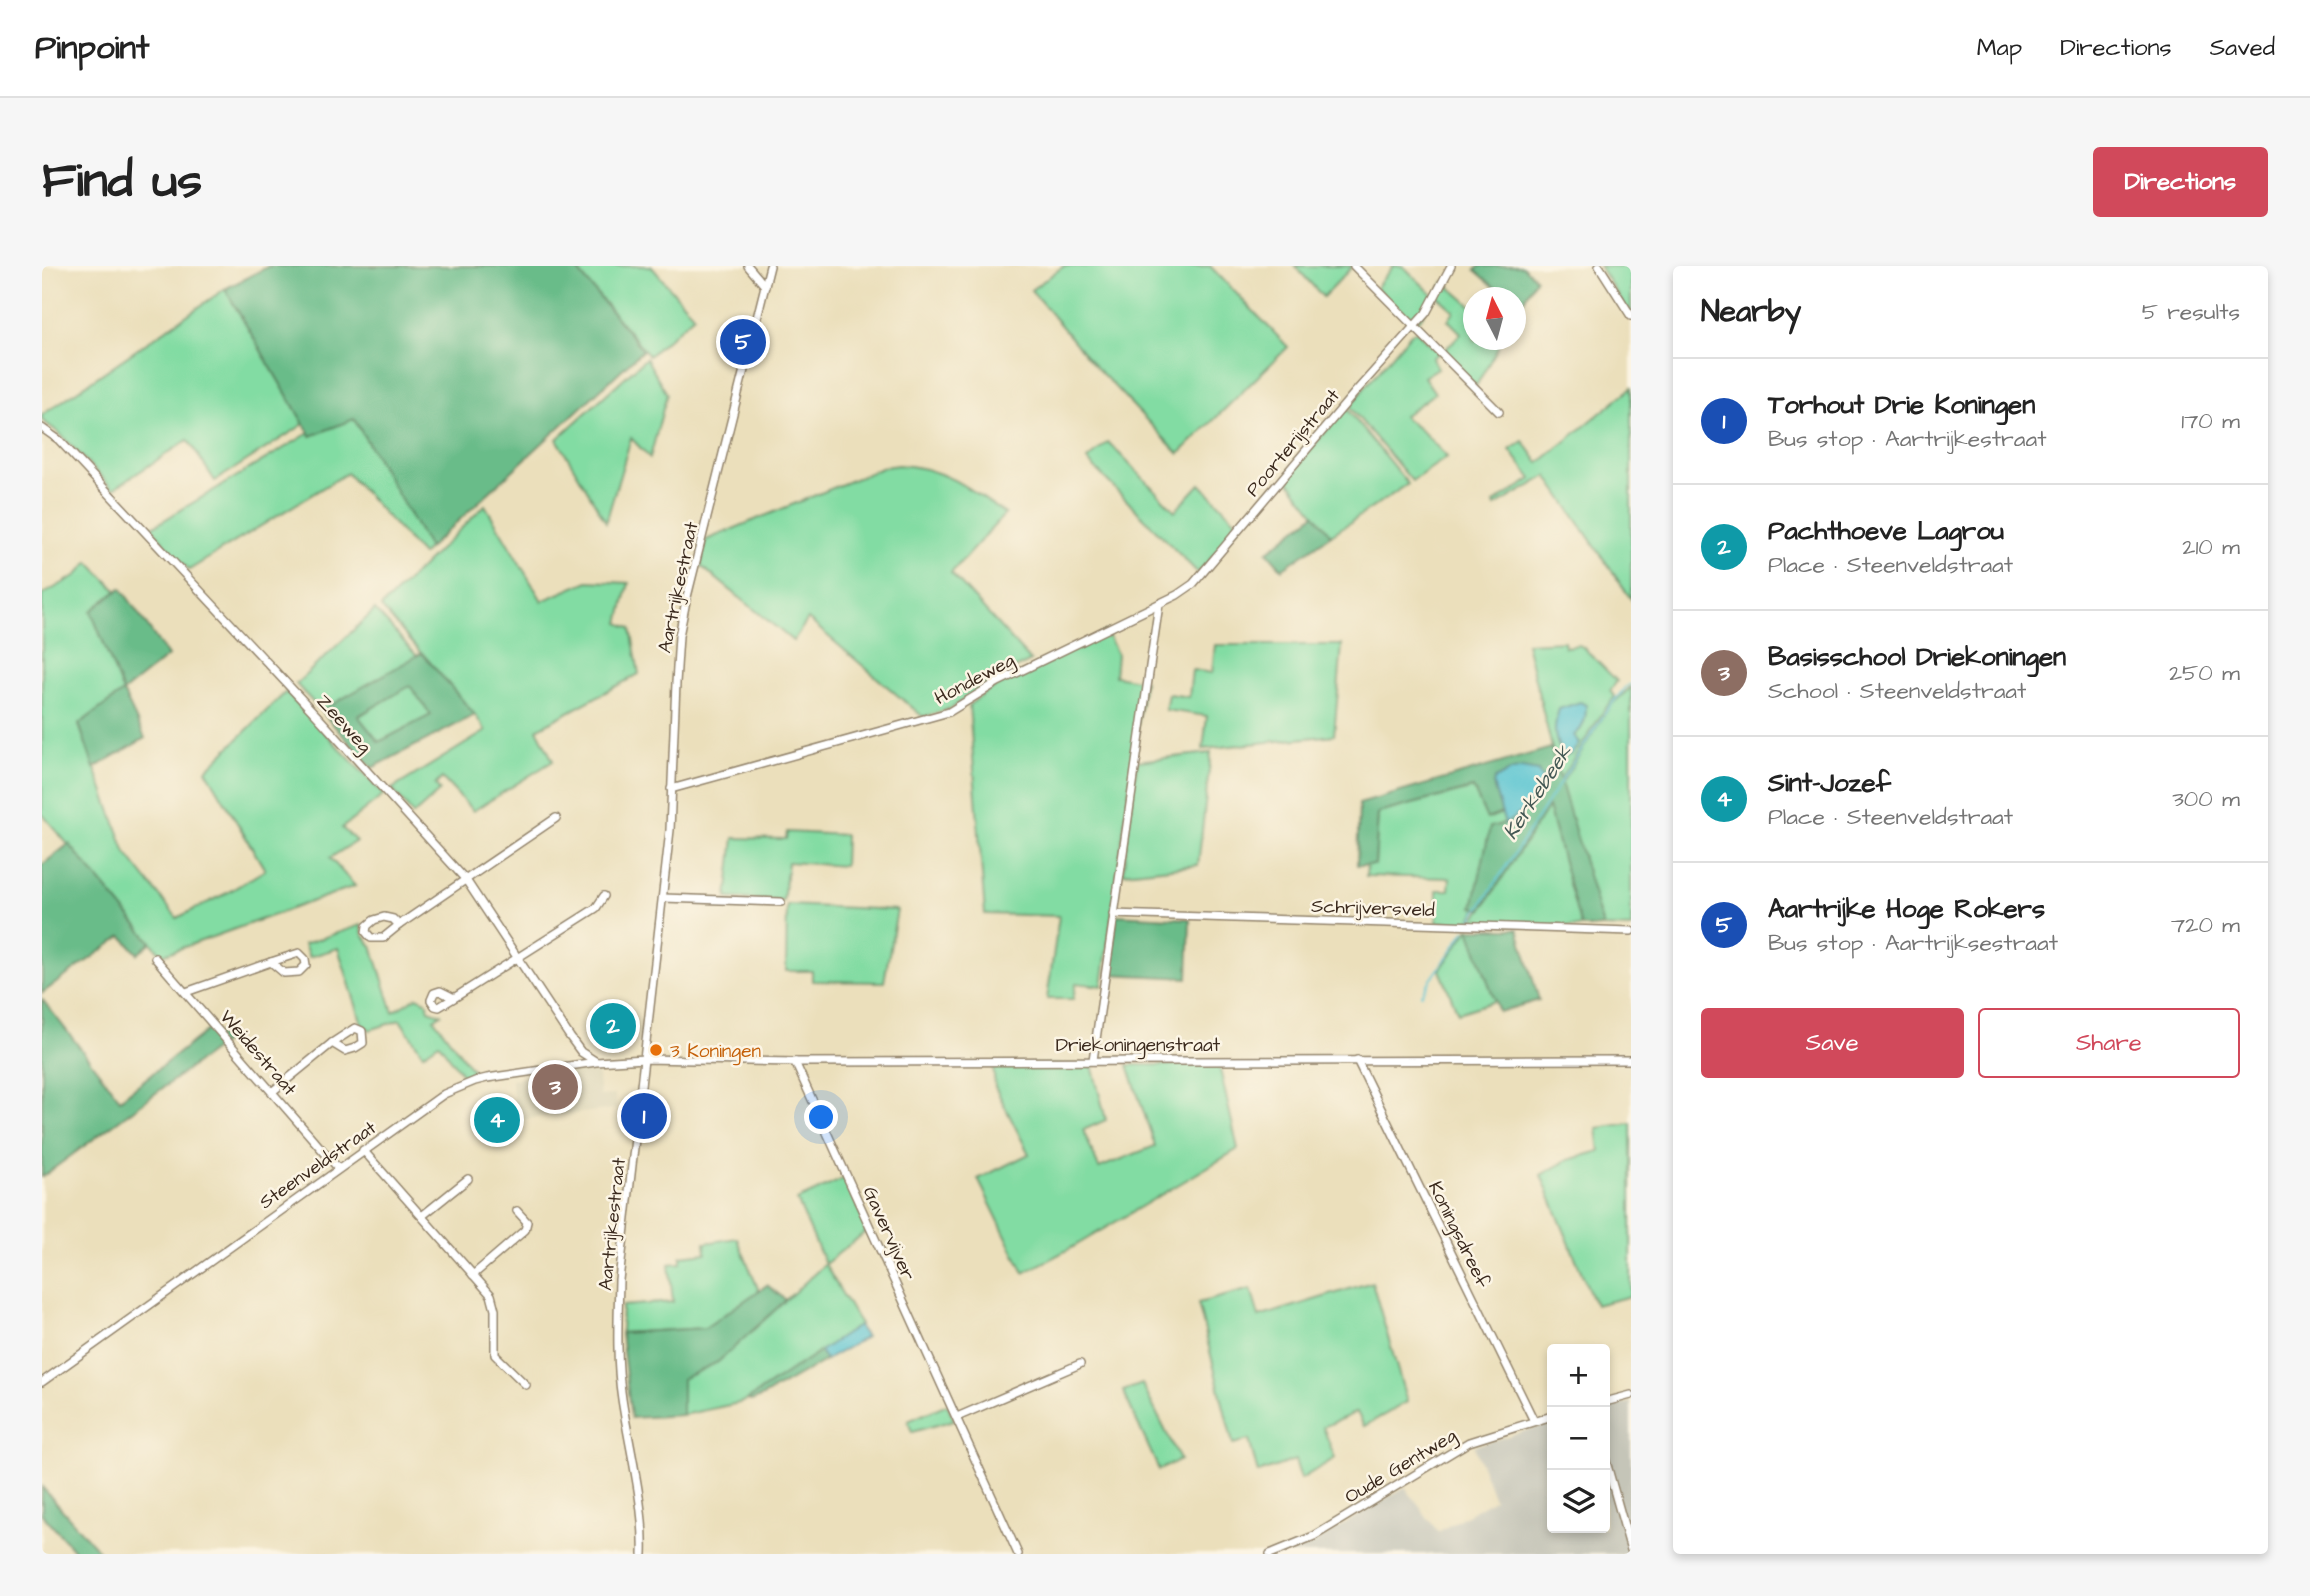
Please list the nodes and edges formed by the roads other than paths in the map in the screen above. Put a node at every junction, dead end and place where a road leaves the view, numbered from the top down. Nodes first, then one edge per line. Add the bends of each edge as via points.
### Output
1 (748, 266) edge
2 (771, 266) edge
3 (1354, 266) edge
4 (1451, 266) edge
5 (1599, 266) edge
6 (765, 286) junction
7 (1631, 316) edge
8 (1415, 326) junction
9 (1499, 412) dead end
10 (42, 428) edge
11 (1196, 580) joint
12 (1159, 604) junction
13 (671, 789) junction
14 (556, 818) dead end
15 (466, 880) junction
16 (604, 896) dead end
17 (663, 898) junction
18 (781, 902) dead end
19 (1113, 914) junction
20 (399, 925) dead end
21 (1631, 931) edge
22 (155, 958) dead end
23 (518, 958) junction
24 (271, 962) dead end
25 (186, 992) junction
26 (454, 998) dead end
27 (332, 1044) dead end
28 (645, 1059) junction
29 (1093, 1060) junction
30 (1357, 1060) junction
31 (1631, 1060) edge
32 (596, 1062) junction
33 (795, 1062) junction
34 (273, 1091) junction
35 (363, 1150) junction
36 (338, 1168) junction
37 (468, 1179) dead end
38 (517, 1211) dead end
39 (422, 1216) junction
40 (473, 1275) junction
41 (1080, 1364) dead end
42 (42, 1382) edge
43 (526, 1385) dead end
44 (1631, 1395) edge
45 (1610, 1401) edge
46 (957, 1417) junction
47 (1547, 1417) edge
48 (1534, 1421) junction
49 (1608, 1470) edge
50 (1631, 1550) edge
51 (643, 1554) edge
52 (1018, 1554) edge
53 (1270, 1554) edge

1 - 6 street
2 - 6 street, Aartrijkestraat
3 - 8 street
4 - 8 street, Poorterijstraat
5 - 7 street
6 - 13 street, Aartrijkestraat via 679,636
8 - 9 street
8 - 11 street, Poorterijstraat
10 - 15 street, Zeeweg via 59,440
11 - 12 street, Hondeweg
12 - 13 street, Hondeweg via 998,682 949,712
12 - 19 street
13 - 17 street, Aartrijkestraat
14 - 15 street
15 - 20 street
15 - 23 street, Zeeweg
16 - 23 street via 596,908
17 - 18 street
17 - 28 street, Aartrijkestraat
19 - 21 street, Schrijversveld
19 - 29 street
22 - 25 street, Weidestraat
23 - 26 street
23 - 32 street, Zeeweg via 581,1052
24 - 25 street
25 - 34 street, Weidestraat
27 - 34 street
28 - 32 street, Steenveldstraat
28 - 33 street, Driekoningenstraat
28 - 51 street, Aartrijkestraat via 618,1310 621,1395
29 - 30 street, Driekoningenstraat
29 - 33 street, Driekoningenstraat
30 - 31 street, Driekoningenstraat
30 - 48 street, Koningsdreef
32 - 35 street, Steenveldstraat via 516,1072 452,1089
33 - 46 street, Gavervijver
34 - 36 street, Weidestraat
35 - 36 street, Steenveldstraat
35 - 39 street
36 - 42 street, Steenveldstraat
37 - 39 street
38 - 40 street via 527,1222 525,1230
39 - 40 street
40 - 43 street via 491,1295 495,1355
41 - 46 street
44 - 45 street
46 - 52 street, Gavervijver
47 - 48 street, Oude Gentweg
48 - 53 street, Oude Gentweg via 1469,1442 1314,1536
49 - 50 street

